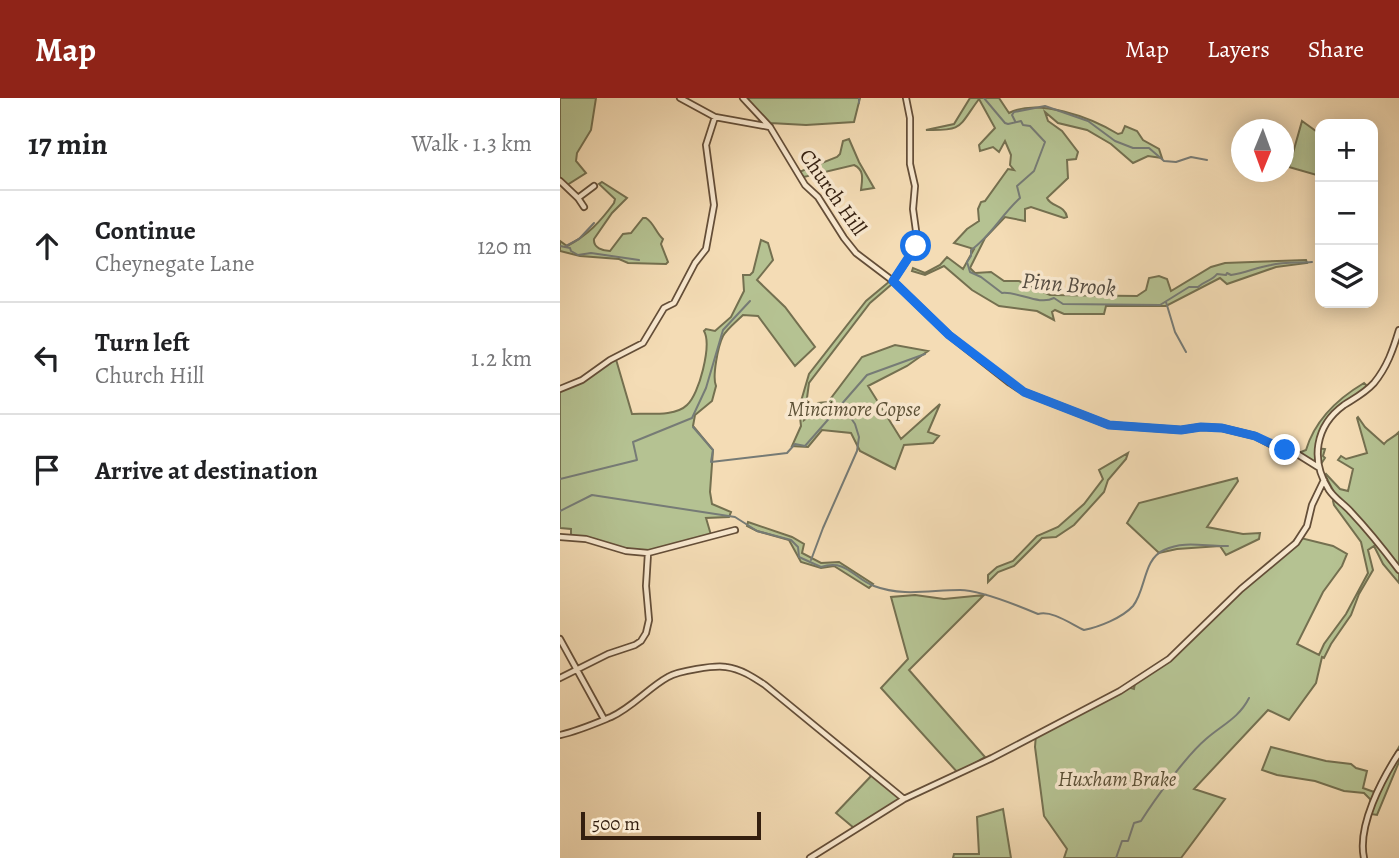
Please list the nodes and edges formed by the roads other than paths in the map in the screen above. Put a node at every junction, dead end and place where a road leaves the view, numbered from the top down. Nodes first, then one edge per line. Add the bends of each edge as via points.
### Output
1 (680, 98) edge
2 (743, 98) edge
3 (906, 98) edge
4 (715, 117) junction
5 (770, 127) junction
6 (560, 181) edge
7 (594, 186) dead end
8 (578, 198) junction
9 (584, 208) dead end
10 (893, 281) junction
11 (1399, 330) edge
12 (560, 389) edge
13 (1318, 467) junction
14 (1324, 484) junction
15 (735, 530) dead end
16 (560, 537) edge
17 (648, 553) junction
18 (1399, 570) edge
19 (560, 639) edge
20 (577, 668) junction
21 (560, 678) edge
22 (604, 719) junction
23 (560, 734) edge
24 (1399, 752) edge
25 (904, 799) junction
26 (810, 858) edge
27 (1364, 858) edge

1 - 4 street
2 - 5 street, Church Hill
3 - 10 street via 917,238
4 - 5 street
4 - 12 street via 706,145 714,205 706,249 643,343
5 - 10 street, Church Hill via 850,246
6 - 8 street
7 - 8 street
8 - 9 street
10 - 13 street, Church Hill via 949,335 1024,392 1112,425 1181,430 1211,427 1246,434 1294,452
11 - 13 street via 1385,368 1324,425
13 - 14 street
14 - 18 street
14 - 25 street via 1296,542 1169,659 1120,691
15 - 17 street
16 - 17 street
17 - 20 street via 646,633 635,645
19 - 20 street
20 - 21 street
20 - 22 street
22 - 23 street
22 - 25 street via 669,676 727,667 765,685
24 - 27 street via 1381,779 1366,826
25 - 26 street

